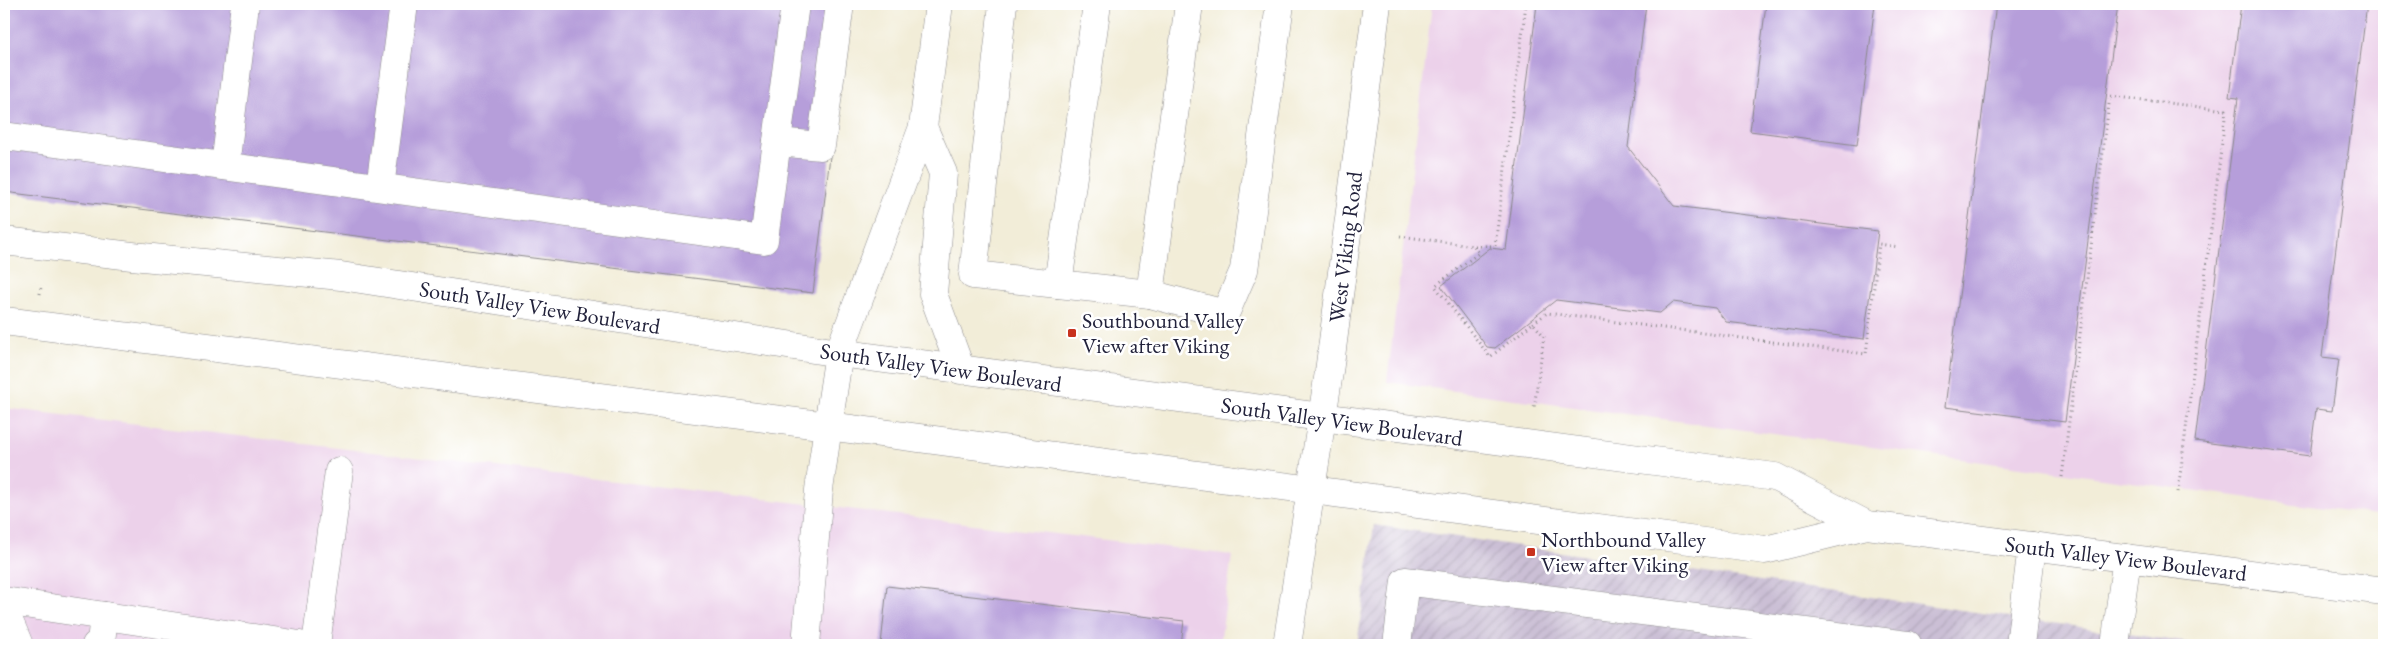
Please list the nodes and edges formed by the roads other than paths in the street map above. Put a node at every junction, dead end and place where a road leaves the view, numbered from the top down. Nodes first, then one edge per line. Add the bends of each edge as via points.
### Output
1 (245, 4) edge
2 (404, 4) edge
3 (795, 4) edge
4 (840, 4) edge
5 (939, 4) edge
6 (1003, 4) edge
7 (1097, 4) edge
8 (1189, 4) edge
9 (1280, 4) edge
10 (1377, 4) edge
11 (923, 127) junction
12 (4, 136) edge
13 (777, 142) junction
14 (225, 166) junction
15 (380, 187) junction
16 (4, 241) edge
17 (1058, 284) junction
18 (1150, 294) junction
19 (4, 321) edge
20 (839, 353) junction
21 (960, 370) junction
22 (1322, 418) junction
23 (828, 426) junction
24 (339, 471) dead end
25 (1311, 490) junction
26 (1867, 525) junction
27 (2032, 546) junction
28 (2127, 558) junction
29 (2384, 591) edge
30 (4, 601) edge
31 (104, 616) junction
32 (96, 645) edge
33 (300, 645) edge
34 (316, 645) edge
35 (806, 645) edge
36 (1287, 645) edge
37 (1397, 645) edge
38 (1908, 645) edge
39 (2020, 645) edge
40 (2116, 645) edge

1 - 14 main road
2 - 15 main road
3 - 13 main road
4 - 13 main road via 821,146
5 - 11 main road
6 - 17 main road via 973,275
7 - 17 main road
8 - 18 main road
9 - 18 main road via 1244,270 1225,314
10 - 22 main road, West Viking Road
11 - 20 main road
11 - 21 main road via 943,173 933,294
12 - 14 main road
13 - 15 main road via 764,240
14 - 15 main road
16 - 20 main road, South Valley View Boulevard via 341,276
17 - 18 main road
19 - 23 main road, South Valley View Boulevard
20 - 21 main road, South Valley View Boulevard
20 - 23 main road
21 - 22 main road, South Valley View Boulevard
22 - 25 main road, West Viking Road
22 - 26 main road, South Valley View Boulevard via 1775,477
23 - 25 main road, South Valley View Boulevard
23 - 35 main road via 819,490
24 - 34 main road
25 - 26 main road, South Valley View Boulevard via 1765,550
25 - 36 main road, West Viking Road
26 - 27 main road, South Valley View Boulevard
27 - 28 main road, South Valley View Boulevard
27 - 39 main road
28 - 29 main road, South Valley View Boulevard
28 - 40 main road
30 - 31 main road
31 - 32 main road via 101,642
31 - 33 main road
37 - 38 main road via 1406,581

